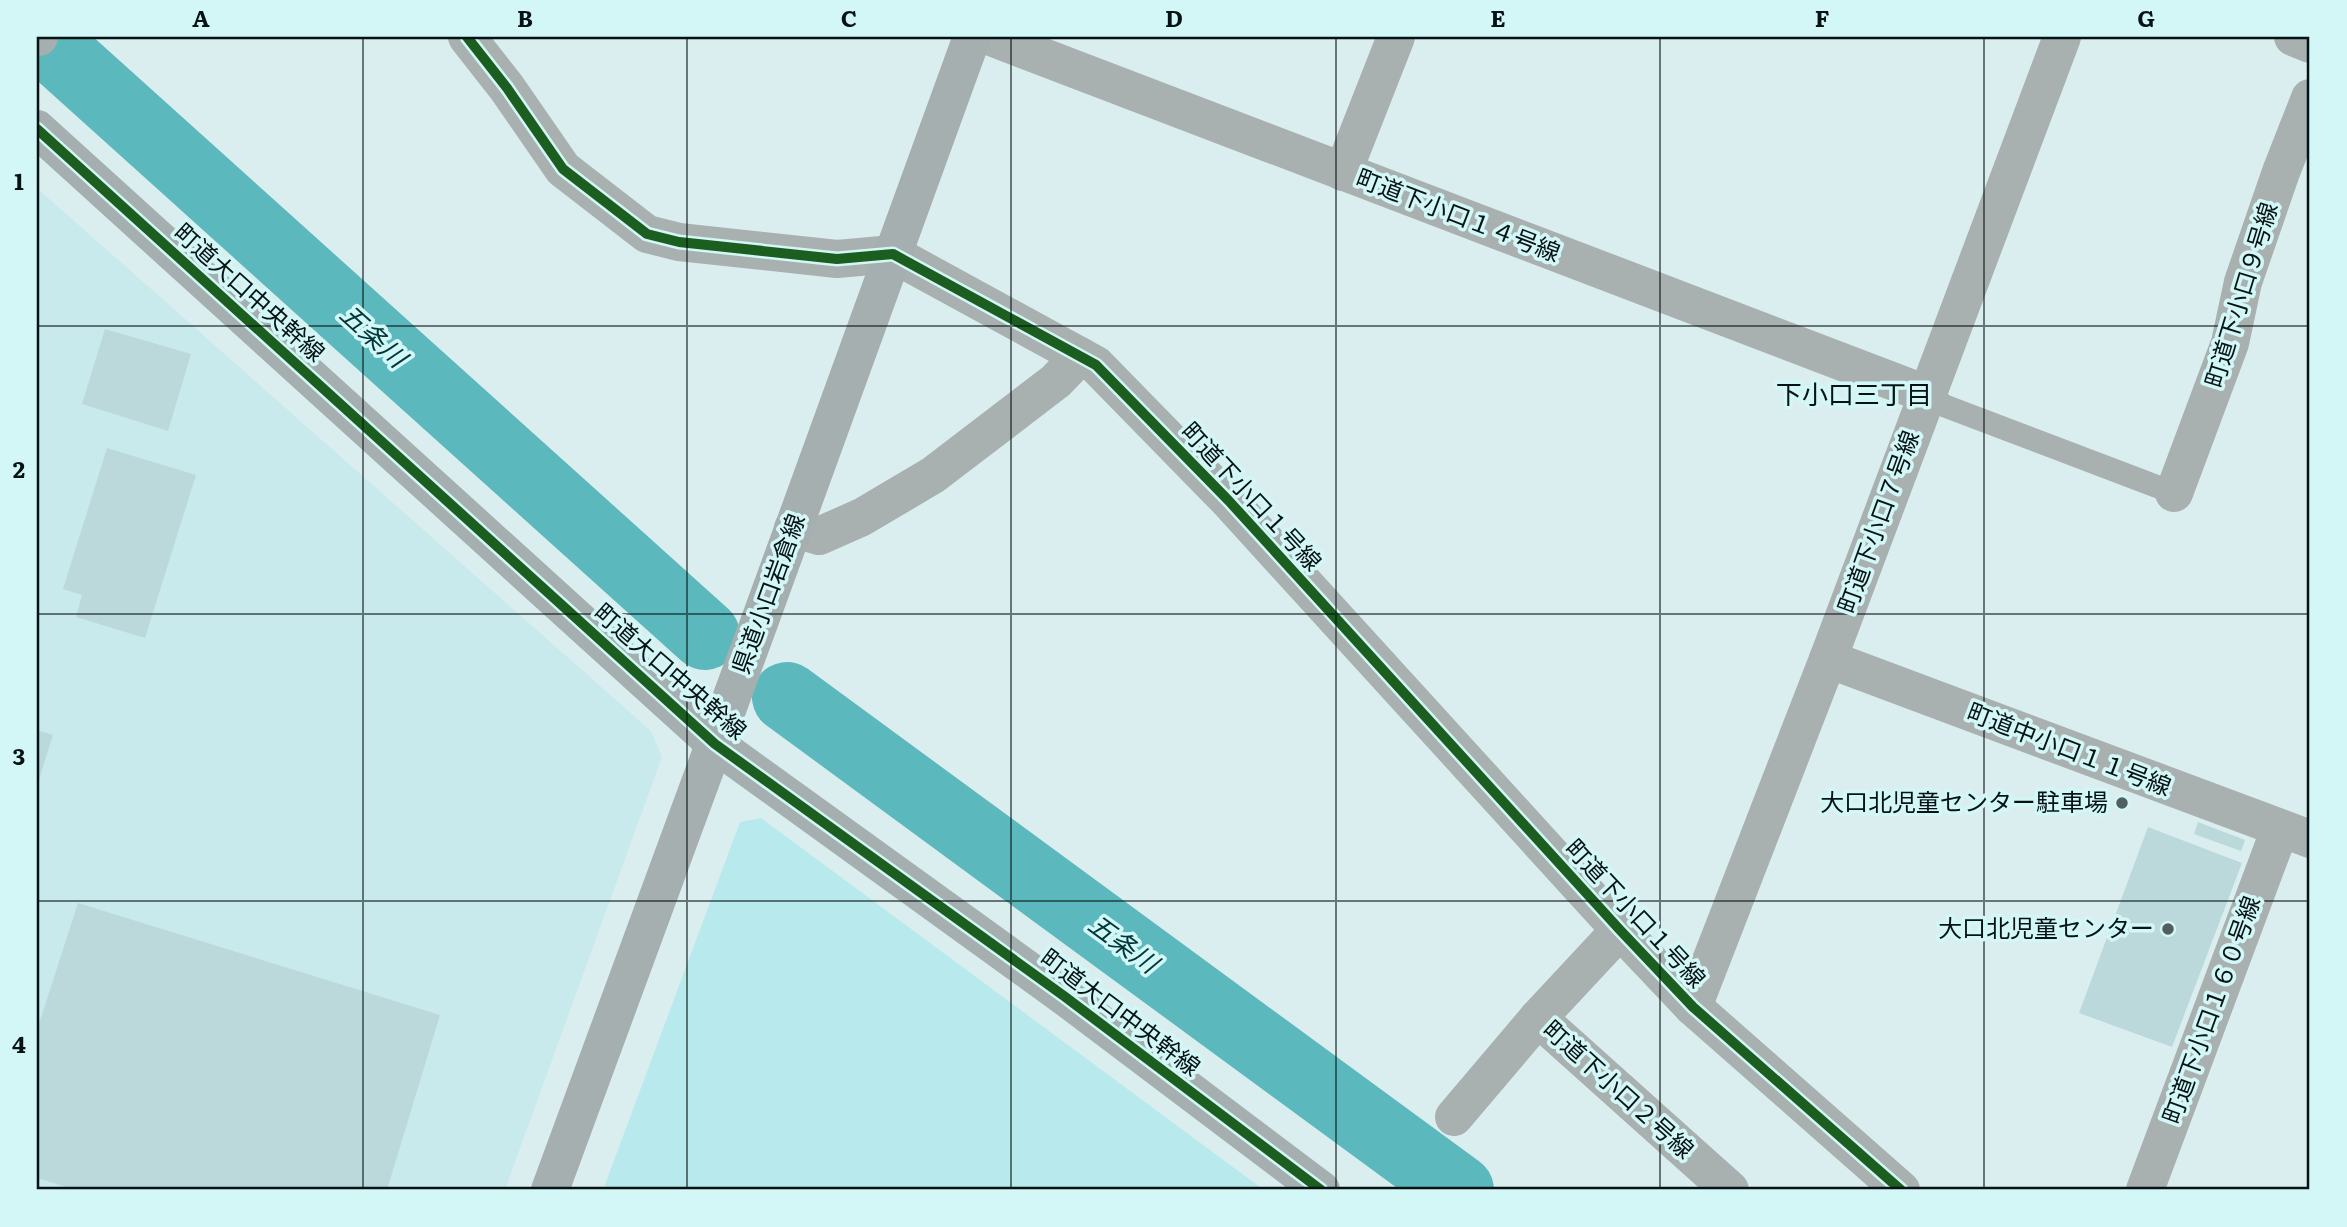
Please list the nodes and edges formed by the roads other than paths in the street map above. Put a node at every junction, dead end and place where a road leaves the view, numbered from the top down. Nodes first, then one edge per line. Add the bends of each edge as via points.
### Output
1 (467, 37) edge
2 (972, 37) edge
3 (991, 37) edge
4 (1395, 37) edge
5 (2062, 37) edge
6 (2293, 37) edge
7 (2310, 44) edge
8 (2310, 98) edge
9 (37, 129) edge
10 (1343, 172) junction
11 (892, 254) junction
12 (1080, 356) junction
13 (1926, 394) junction
14 (2174, 493) joint
15 (793, 528) junction
16 (1828, 659) junction
17 (715, 744) junction
18 (2295, 834) edge
19 (1620, 930) junction
20 (1693, 1007) junction
21 (1538, 1018) junction
22 (1454, 1117) dead end
23 (550, 1190) edge
24 (1321, 1190) edge
25 (1730, 1190) edge
26 (1901, 1190) edge
27 (2146, 1190) edge

1 - 11 street via 563,169 647,234 679,243 837,259
2 - 11 street, 県道小口岩倉線
3 - 10 street, 町道下小口１４号線
4 - 10 street
5 - 13 street, 町道下小口７号線
6 - 7 street
8 - 14 street, 町道下小口９号線 via 2243,282 2230,343
9 - 17 street, 町道大口中央幹線
10 - 13 street, 町道下小口１４号線
11 - 12 street, 町道下小口１号線
11 - 15 street, 県道小口岩倉線
12 - 15 street via 1056,382 933,475 862,517 819,536
12 - 19 street, 町道下小口１号線 via 1096,365 1228,501
13 - 14 lane via 1945,406
13 - 16 street, 町道下小口７号線
15 - 17 street, 県道小口岩倉線
16 - 18 street, 町道中小口１１号線
16 - 20 street, 町道下小口７号線
17 - 23 street, 県道小口岩倉線
17 - 24 street, 町道大口中央幹線 via 1064,996
18 - 27 street, 町道下小口１６０号線
19 - 20 street, 町道下小口１号線
19 - 21 street
20 - 26 street, 町道下小口１号線
21 - 22 street
21 - 25 street, 町道下小口２号線

